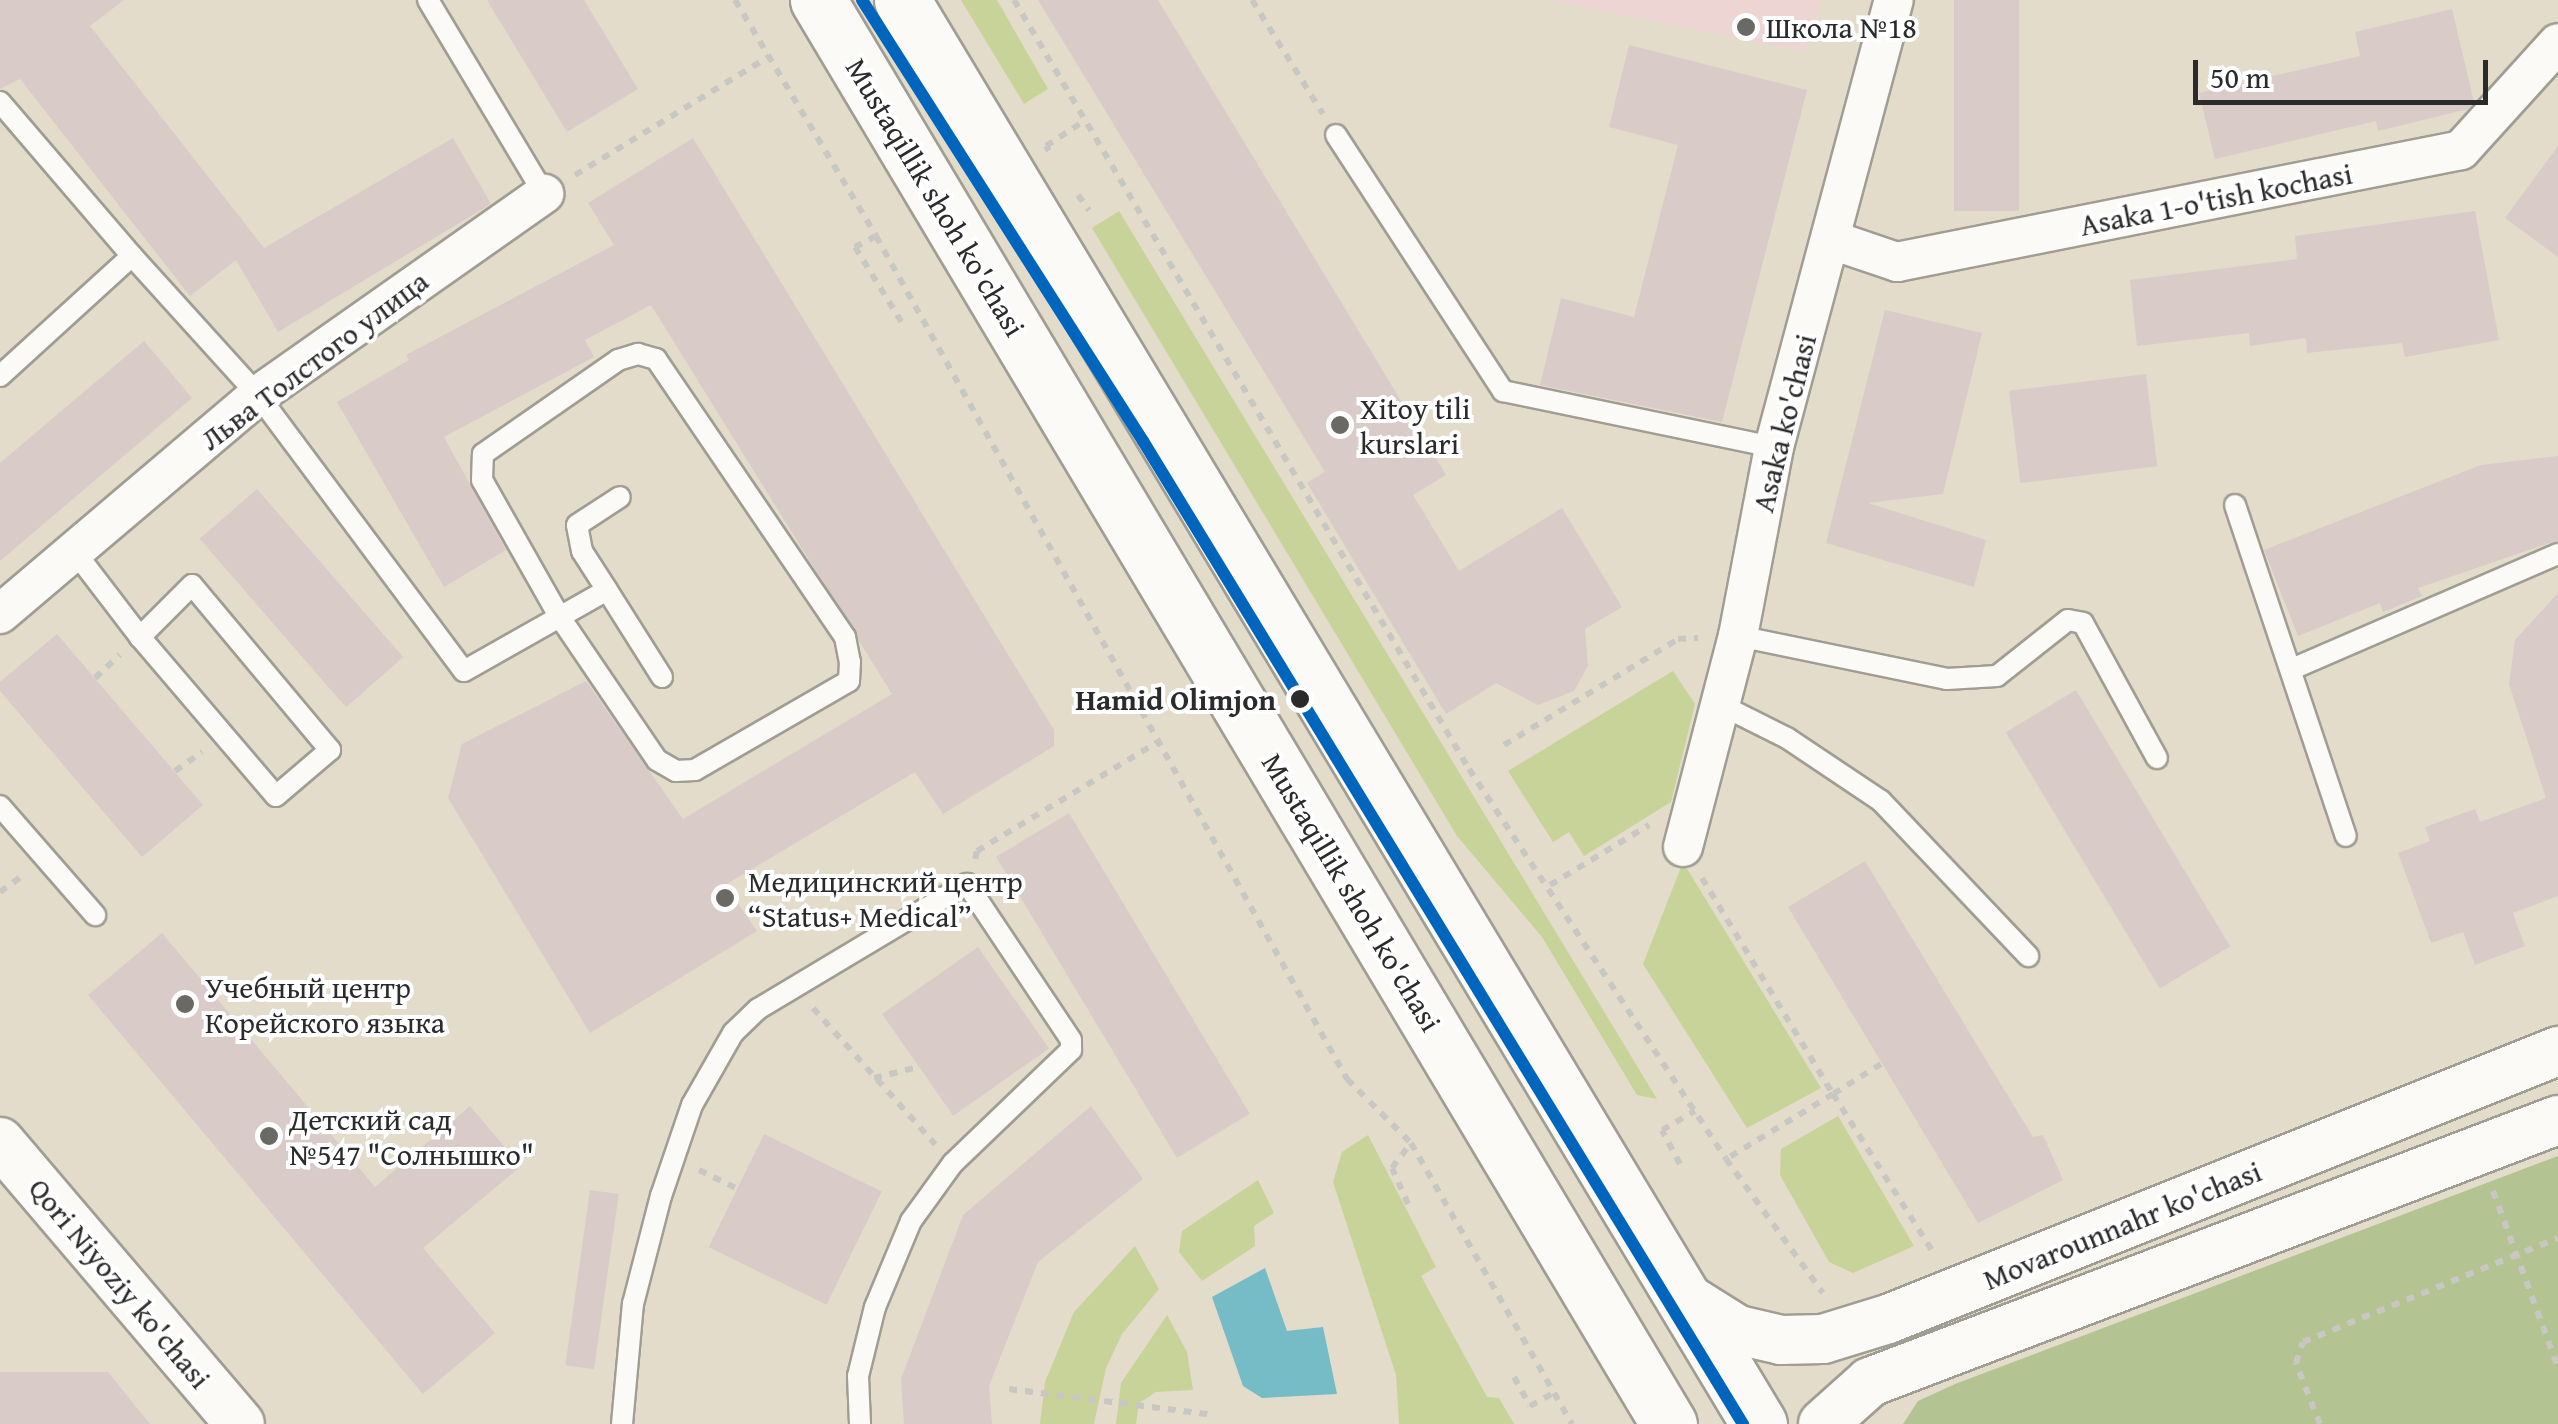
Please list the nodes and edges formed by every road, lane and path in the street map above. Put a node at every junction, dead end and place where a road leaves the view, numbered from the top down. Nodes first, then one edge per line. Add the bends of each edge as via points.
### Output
1 (428, 0) edge
2 (735, 0) edge
3 (818, 0) edge
4 (902, 0) edge
5 (1014, 0) edge
6 (1252, 0) edge
7 (1894, 0) edge
8 (2558, 42) edge
9 (770, 56) junction
10 (0, 102) edge
11 (1084, 120) junction
12 (1336, 136) joint
13 (1046, 146) dead end
14 (544, 194) junction
15 (876, 236) junction
16 (1832, 240) junction
17 (132, 256) junction
18 (904, 326) dead end
19 (1, 379) edge
20 (258, 394) junction
21 (1774, 448) junction
22 (620, 497) dead end
23 (2236, 505) dead end
24 (75, 552) junction
25 (2558, 554) edge
26 (606, 590) junction
27 (0, 614) edge
28 (559, 616) junction
29 (140, 636) junction
30 (1738, 636) junction
31 (2292, 669) junction
32 (662, 677) dead end
33 (1560, 700) dead end
34 (1721, 705) junction
35 (1565, 710) junction
36 (1161, 740) junction
37 (1504, 745) dead end
38 (2158, 758) dead end
39 (0, 806) edge
40 (2346, 836) dead end
41 (1683, 847) junction
42 (967, 884) junction
43 (1550, 886) junction
44 (95, 915) dead end
45 (2028, 956) dead end
46 (795, 986) junction
47 (2558, 1051) edge
48 (1881, 1064) dead end
49 (918, 1067) dead end
50 (874, 1078) junction
51 (1833, 1094) junction
52 (1695, 1112) junction
53 (2558, 1120) edge
54 (0, 1142) edge
55 (1412, 1144) junction
56 (2478, 1150) junction
57 (673, 1157) junction
58 (1726, 1159) junction
59 (953, 1163) junction
60 (1680, 1164) dead end
61 (738, 1189) dead end
62 (1408, 1204) dead end
63 (2558, 1238) edge
64 (1934, 1255) dead end
65 (2516, 1255) junction
66 (1819, 1294) dead end
67 (1685, 1297) junction
68 (2558, 1368) edge
69 (1514, 1377) dead end
70 (1009, 1390) dead end
71 (1552, 1394) junction
72 (1214, 1415) dead end
73 (240, 1424) edge
74 (622, 1424) edge
75 (860, 1424) edge
76 (1572, 1424) edge
77 (1670, 1424) edge
78 (1759, 1424) edge
79 (1823, 1424) edge
80 (2320, 1424) edge

1 - 14 lane
2 - 9 path
3 - 77 main road, Mustaqillik shoh ko'chasi
4 - 67 main road
5 - 11 path
6 - 12 path
7 - 16 street, Asaka ko'chasi
8 - 16 street, Asaka 1-o'tish kochasi via 2460,150 1897,262
9 - 14 path
9 - 15 path
10 - 17 lane
11 - 13 path
11 - 43 path via 1459,752
12 - 21 lane via 1503,391
14 - 20 street, Льва Толстого улица
15 - 18 path via 856,247
15 - 36 path
16 - 21 street, Asaka ko'chasi
17 - 19 lane
17 - 20 lane
20 - 24 street, Льва Толстого улица
20 - 28 lane via 464,671
21 - 30 street, Asaka ko'chasi
22 - 26 lane via 577,524 582,551
23 - 31 lane
24 - 27 street, Льва Толстого улица
24 - 29 lane
25 - 31 lane
26 - 28 lane
26 - 32 lane
28 - 28 lane via 494,506 482,480 483,454 618,360 656,358 844,637 849,681 695,770 676,770 657,760
29 - 29 lane via 192,586 330,750 276,796
30 - 34 street, Asaka ko'chasi
30 - 35 path via 1678,639
30 - 38 lane via 1947,680 1997,676 2068,620 2083,623
31 - 40 lane
33 - 35 path
34 - 41 street, Asaka ko'chasi
34 - 45 lane via 1787,738 1881,801
35 - 37 path
36 - 42 path via 977,851
36 - 55 path via 1347,1078
39 - 44 lane
41 - 43 path via 1662,818
41 - 51 path
42 - 46 lane
42 - 59 lane via 1071,1050
43 - 52 path
46 - 50 path
46 - 57 lane via 732,1033 692,1105
47 - 67 street, Movarounnahr ko'chasi via 1888,1320 1822,1339 1781,1340 1738,1330
48 - 51 path
49 - 50 path
50 - 59 path
51 - 58 path
51 - 64 path
52 - 58 path
52 - 60 path via 1662,1130
53 - 56 street, Movarounnahr ko'chasi
54 - 73 street, Qori Niyoziy ko'chasi
55 - 62 path via 1392,1168
55 - 71 path
56 - 65 path
56 - 79 street, Movarounnahr ko'chasi via 1870,1382
57 - 61 path
57 - 74 lane via 634,1304
58 - 66 path
59 - 75 lane via 911,1221 875,1306 858,1376
63 - 65 path
65 - 68 path
65 - 80 path via 2303,1342 2296,1363
67 - 78 main road
69 - 71 path via 1530,1406
70 - 72 path
71 - 76 path

